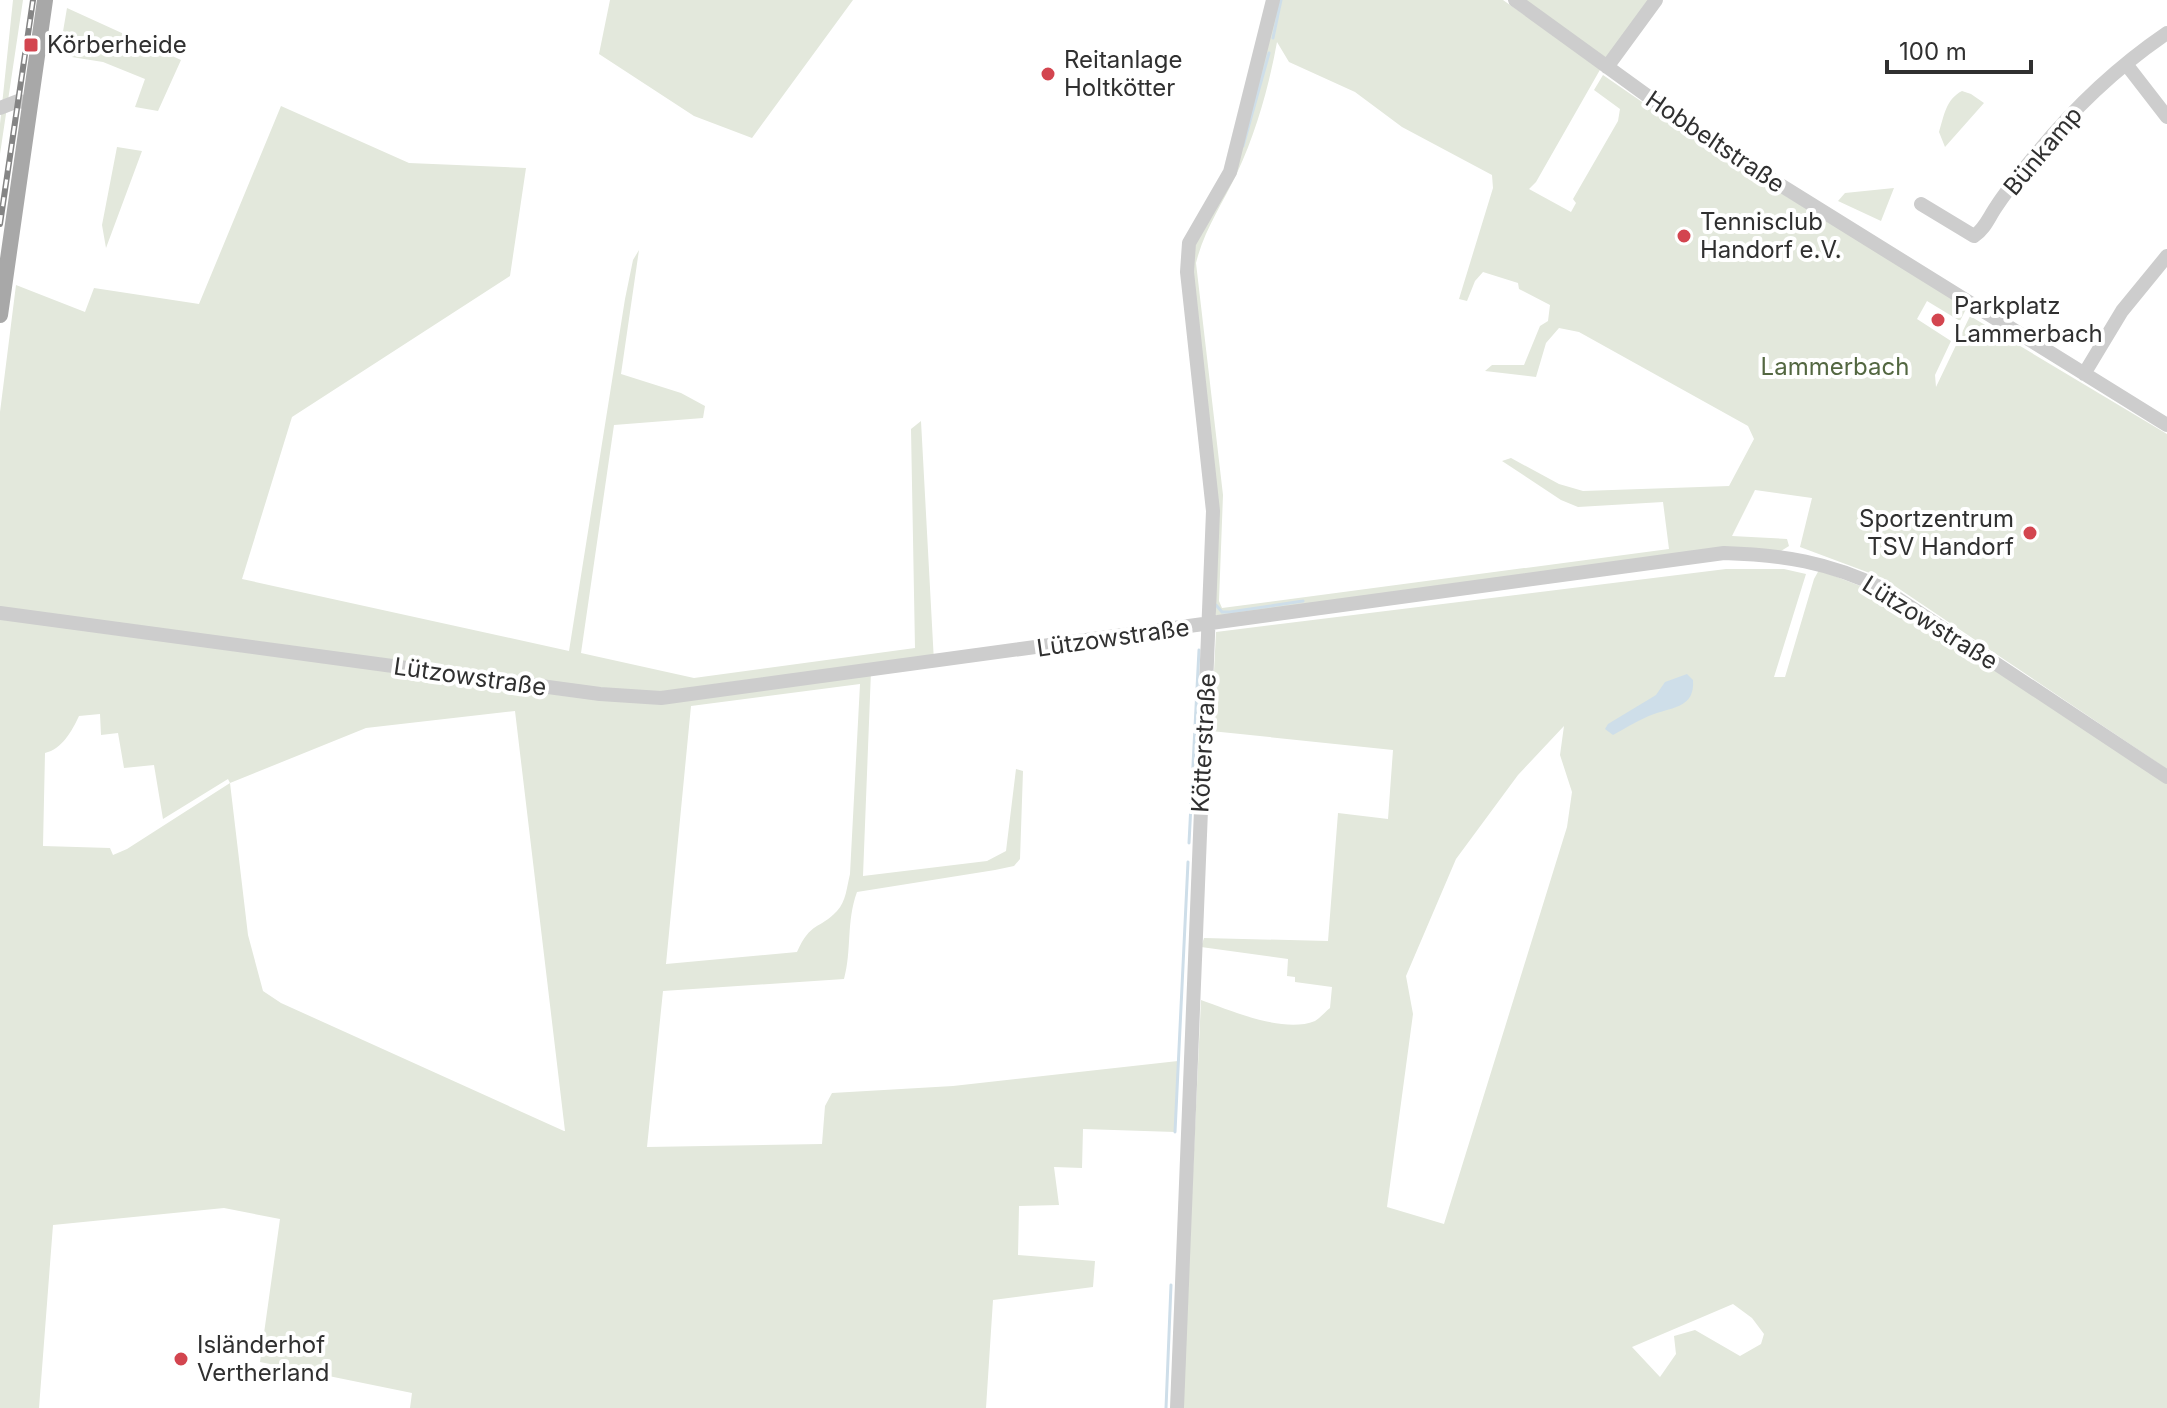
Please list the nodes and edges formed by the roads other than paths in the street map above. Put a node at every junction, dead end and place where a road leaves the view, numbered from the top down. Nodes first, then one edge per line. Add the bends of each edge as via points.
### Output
1 (45, 0) edge
2 (1273, 0) edge
3 (1515, 0) edge
4 (1656, 0) edge
5 (2167, 33) edge
6 (2126, 64) junction
7 (1607, 67) junction
8 (30, 103) junction
9 (0, 108) edge
10 (2167, 117) edge
11 (1921, 204) dead end
12 (2167, 256) edge
13 (0, 315) edge
14 (2084, 374) junction
15 (2167, 425) edge
16 (0, 613) edge
17 (1210, 624) junction
18 (2167, 777) edge
19 (1177, 1408) edge

1 - 8 main road
2 - 17 street, Kötterstraße via 1230,172 1189,243 1187,272 1213,511
3 - 7 street, Hobbeltstraße
4 - 7 street
5 - 6 street, Bünkamp
6 - 10 street
6 - 11 street, Bünkamp via 2048,140 1981,232 1974,236
7 - 14 street, Hobbeltstraße via 1770,180
8 - 9 street
8 - 13 main road
12 - 14 street via 2122,311
14 - 15 street, Hobbeltstraße
16 - 17 street, Lützowstraße via 661,698
17 - 18 street, Lützowstraße via 1724,553 1797,558 1882,588
17 - 19 street, Kötterstraße

